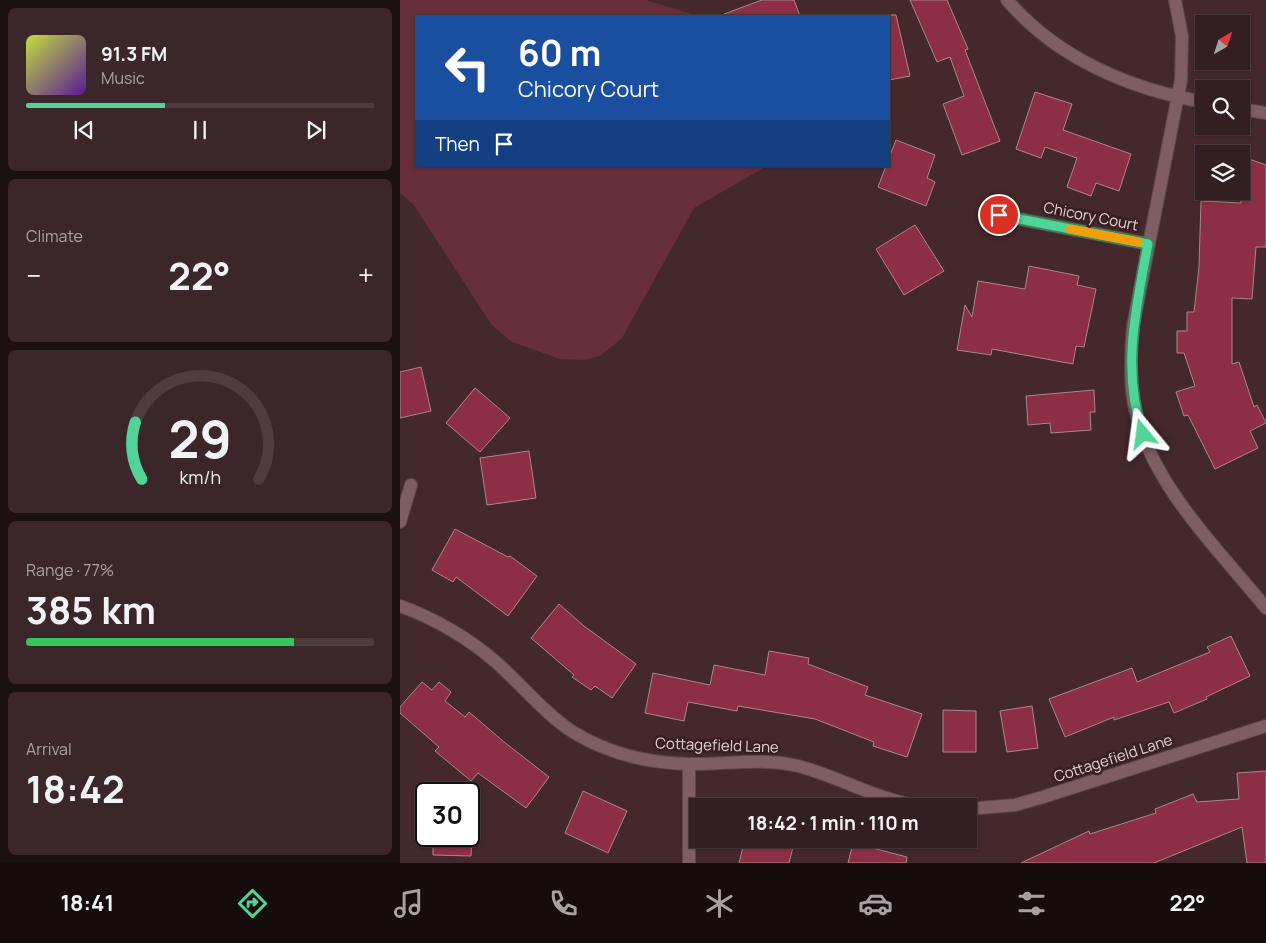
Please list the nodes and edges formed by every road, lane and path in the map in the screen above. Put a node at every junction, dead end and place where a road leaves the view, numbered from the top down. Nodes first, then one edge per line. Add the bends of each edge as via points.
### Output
1 (1006, 0) edge
2 (1175, 0) edge
3 (1178, 98) junction
4 (1195, 101) edge
5 (1250, 110) edge
6 (1266, 113) edge
7 (999, 215) dead end
8 (1148, 244) junction
9 (411, 485) dead end
10 (400, 522) edge
11 (400, 606) edge
12 (1266, 608) edge
13 (1266, 726) edge
14 (689, 764) junction
15 (888, 798) edge
16 (977, 808) edge
17 (689, 863) edge

1 - 3 street via 1045,36 1074,57 1139,87
2 - 3 street via 1182,36
3 - 4 street
3 - 8 street
5 - 6 street
7 - 8 street, Chicory Court
8 - 12 street via 1133,326 1131,357 1132,391 1138,420 1148,450 1181,503
9 - 10 street
11 - 14 street, Cottagefield Lane via 440,624 469,642 496,662 548,714 593,742 627,755
13 - 16 street, Cottagefield Lane via 1015,805
14 - 15 street, Cottagefield Lane via 750,761 798,766
14 - 17 street

